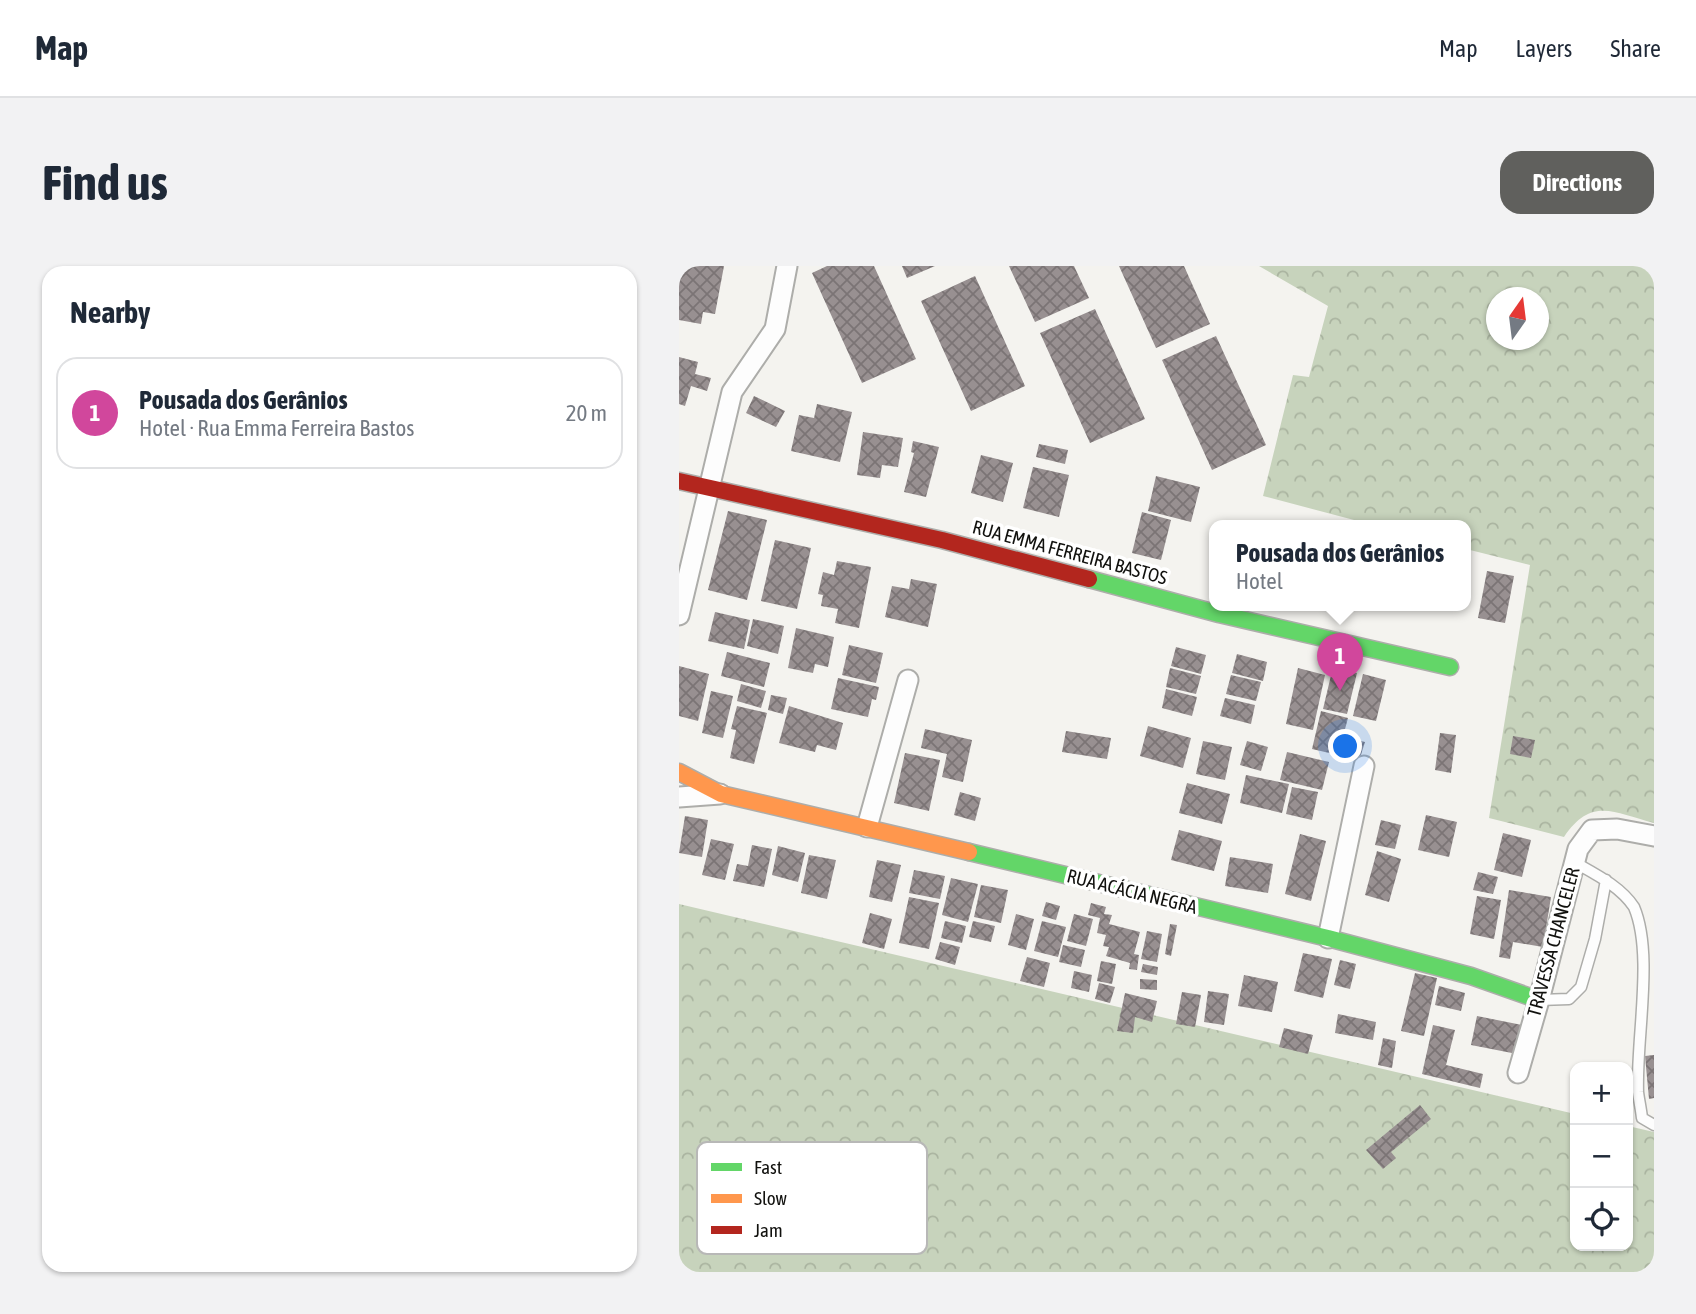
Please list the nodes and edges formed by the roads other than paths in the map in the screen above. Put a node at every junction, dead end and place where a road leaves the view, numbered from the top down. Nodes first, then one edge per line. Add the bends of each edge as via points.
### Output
1 (787, 266) edge
2 (679, 481) edge
3 (711, 489) junction
4 (679, 615) edge
5 (1450, 667) dead end
6 (908, 680) dead end
7 (1364, 766) dead end
8 (679, 772) edge
9 (721, 794) junction
10 (679, 797) edge
11 (867, 827) junction
12 (1654, 836) edge
13 (1574, 862) junction
14 (1606, 880) junction
15 (1328, 939) junction
16 (1539, 1000) junction
17 (1518, 1073) dead end
18 (1654, 1125) edge

1 - 3 street via 775,329 732,392
2 - 3 street, RUA EMMA FERREIRA BASTOS
3 - 4 street
3 - 5 street, RUA EMMA FERREIRA BASTOS via 942,540 1219,614
6 - 11 street
7 - 15 street
8 - 9 street, RUA ACÁCIA NEGRA
9 - 10 street, RUA ACÁCIA NEGRA
9 - 11 street, RUA ACÁCIA NEGRA
11 - 15 street, RUA ACÁCIA NEGRA
12 - 13 street, TRAVESSA CHANCELER via 1592,830
13 - 14 lane
13 - 16 street, TRAVESSA CHANCELER
14 - 16 lane via 1581,987 1569,999
14 - 18 lane via 1633,905 1642,922 1648,954 1638,1090 1642,1118
15 - 16 street, RUA ACÁCIA NEGRA via 1471,976
16 - 17 street, TRAVESSA CHANCELER

